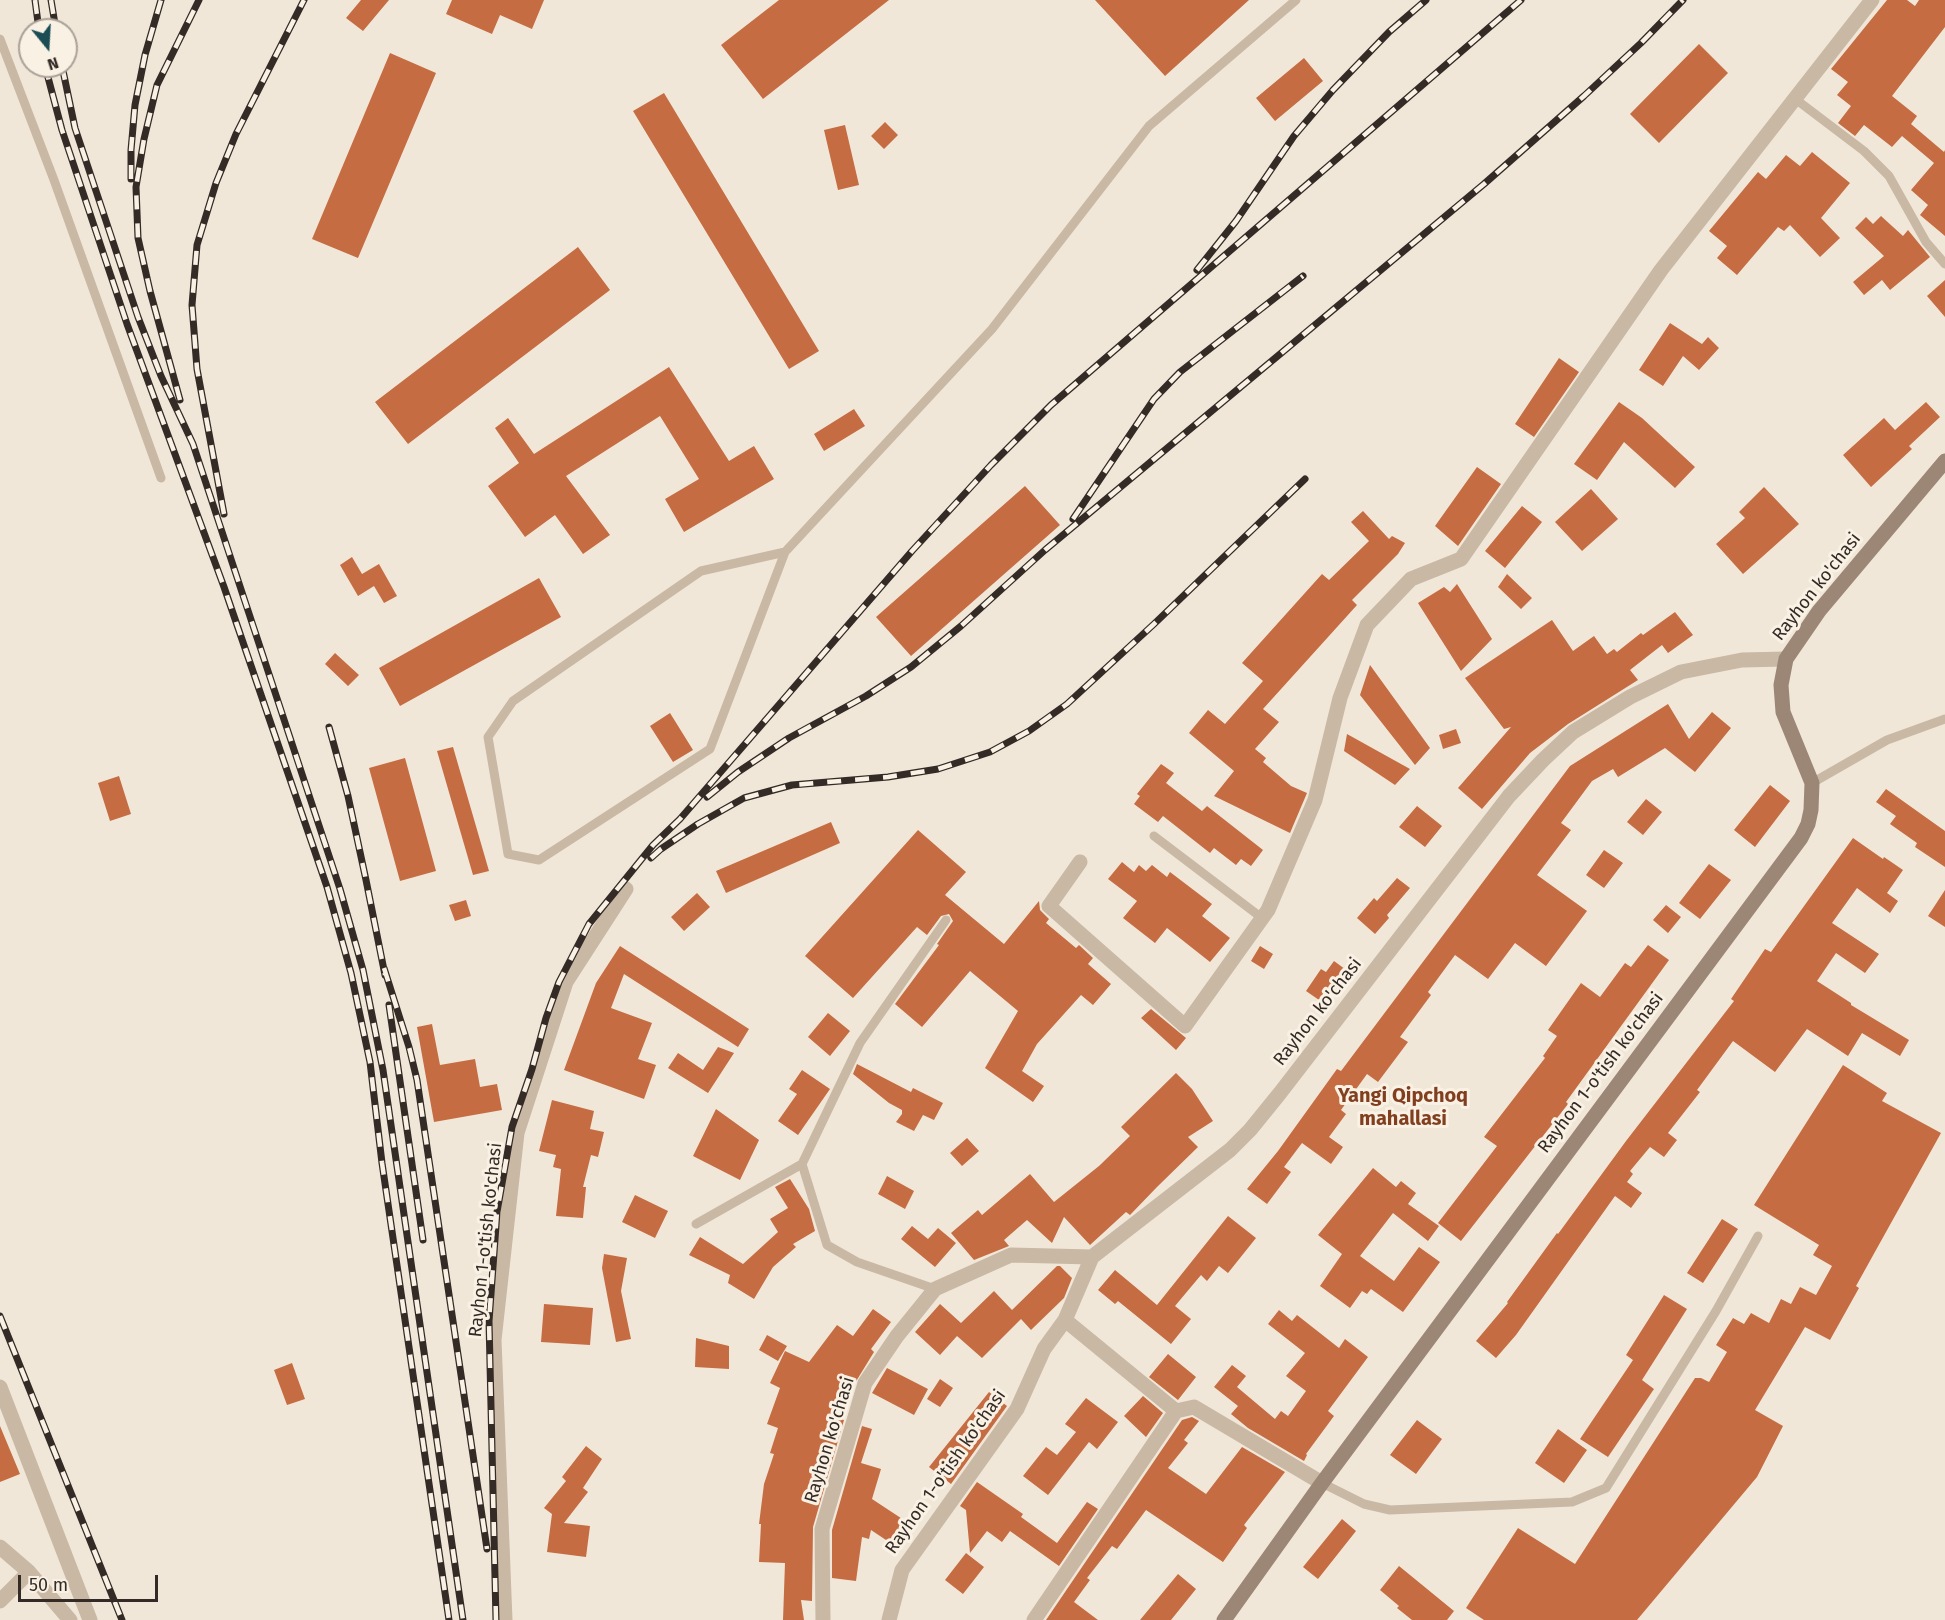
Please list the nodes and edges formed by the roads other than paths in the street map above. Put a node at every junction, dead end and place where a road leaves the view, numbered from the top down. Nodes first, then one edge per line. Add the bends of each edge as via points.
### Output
1 (1296, 0) edge
2 (1872, 0) edge
3 (0, 39) edge
4 (1794, 98) junction
5 (1945, 264) edge
6 (1945, 461) edge
7 (161, 478) dead end
8 (785, 552) junction
9 (1786, 659) junction
10 (1945, 719) edge
11 (1812, 783) junction
12 (1154, 836) dead end
13 (1080, 862) dead end
14 (626, 889) dead end
15 (1262, 918) junction
16 (946, 920) dead end
17 (802, 1164) junction
18 (696, 1224) dead end
19 (1758, 1236) dead end
20 (1092, 1257) junction
21 (935, 1289) junction
22 (1065, 1320) junction
23 (0, 1387) edge
24 (1176, 1411) junction
25 (1322, 1483) junction
26 (0, 1547) edge
27 (28, 1572) junction
28 (0, 1601) edge
29 (70, 1620) edge
30 (90, 1620) edge
31 (505, 1620) edge
32 (823, 1620) edge
33 (889, 1620) edge
34 (1034, 1620) edge
35 (1224, 1620) edge

1 - 8 lane via 1149,126 992,329
2 - 4 street
3 - 7 lane
4 - 5 lane via 1864,150 1889,176 1926,242
4 - 15 street via 1661,270 1461,559 1411,579 1367,625 1340,698 1315,800
6 - 9 street, Rayhon ko'chasi via 1819,611
8 - 8 lane via 701,571 513,701 488,737 508,854 539,860 710,750
9 - 11 street, Rayhon 1-o'tish ko'chasi via 1781,685 1783,712
9 - 20 street, Rayhon ko'chasi via 1742,660 1681,672 1573,732 1509,796 1250,1130 1198,1176
10 - 11 lane via 1887,740
11 - 25 street, Rayhon 1-o'tish ko'chasi via 1808,824 1793,850
12 - 15 lane
13 - 15 street via 1048,906 1185,1026
14 - 31 street, Rayhon 1-o'tish ko'chasi via 566,982 517,1134 494,1340
16 - 17 lane via 860,1043
17 - 18 lane
17 - 21 lane via 827,1245 857,1263
19 - 25 lane via 1606,1488 1572,1502 1389,1510 1364,1504
20 - 21 street, Rayhon ko'chasi via 1011,1255
20 - 22 street, Rayhon 1-o'tish ko'chasi
21 - 32 street, Rayhon ko'chasi via 865,1383 822,1529
22 - 24 street
22 - 33 street, Rayhon 1-o'tish ko'chasi via 1044,1349 1017,1409 902,1570
23 - 30 street
24 - 25 street via 1194,1407
24 - 34 street
25 - 35 street, Rayhon 1-o'tish ko'chasi
26 - 27 street
27 - 28 street
27 - 29 street

